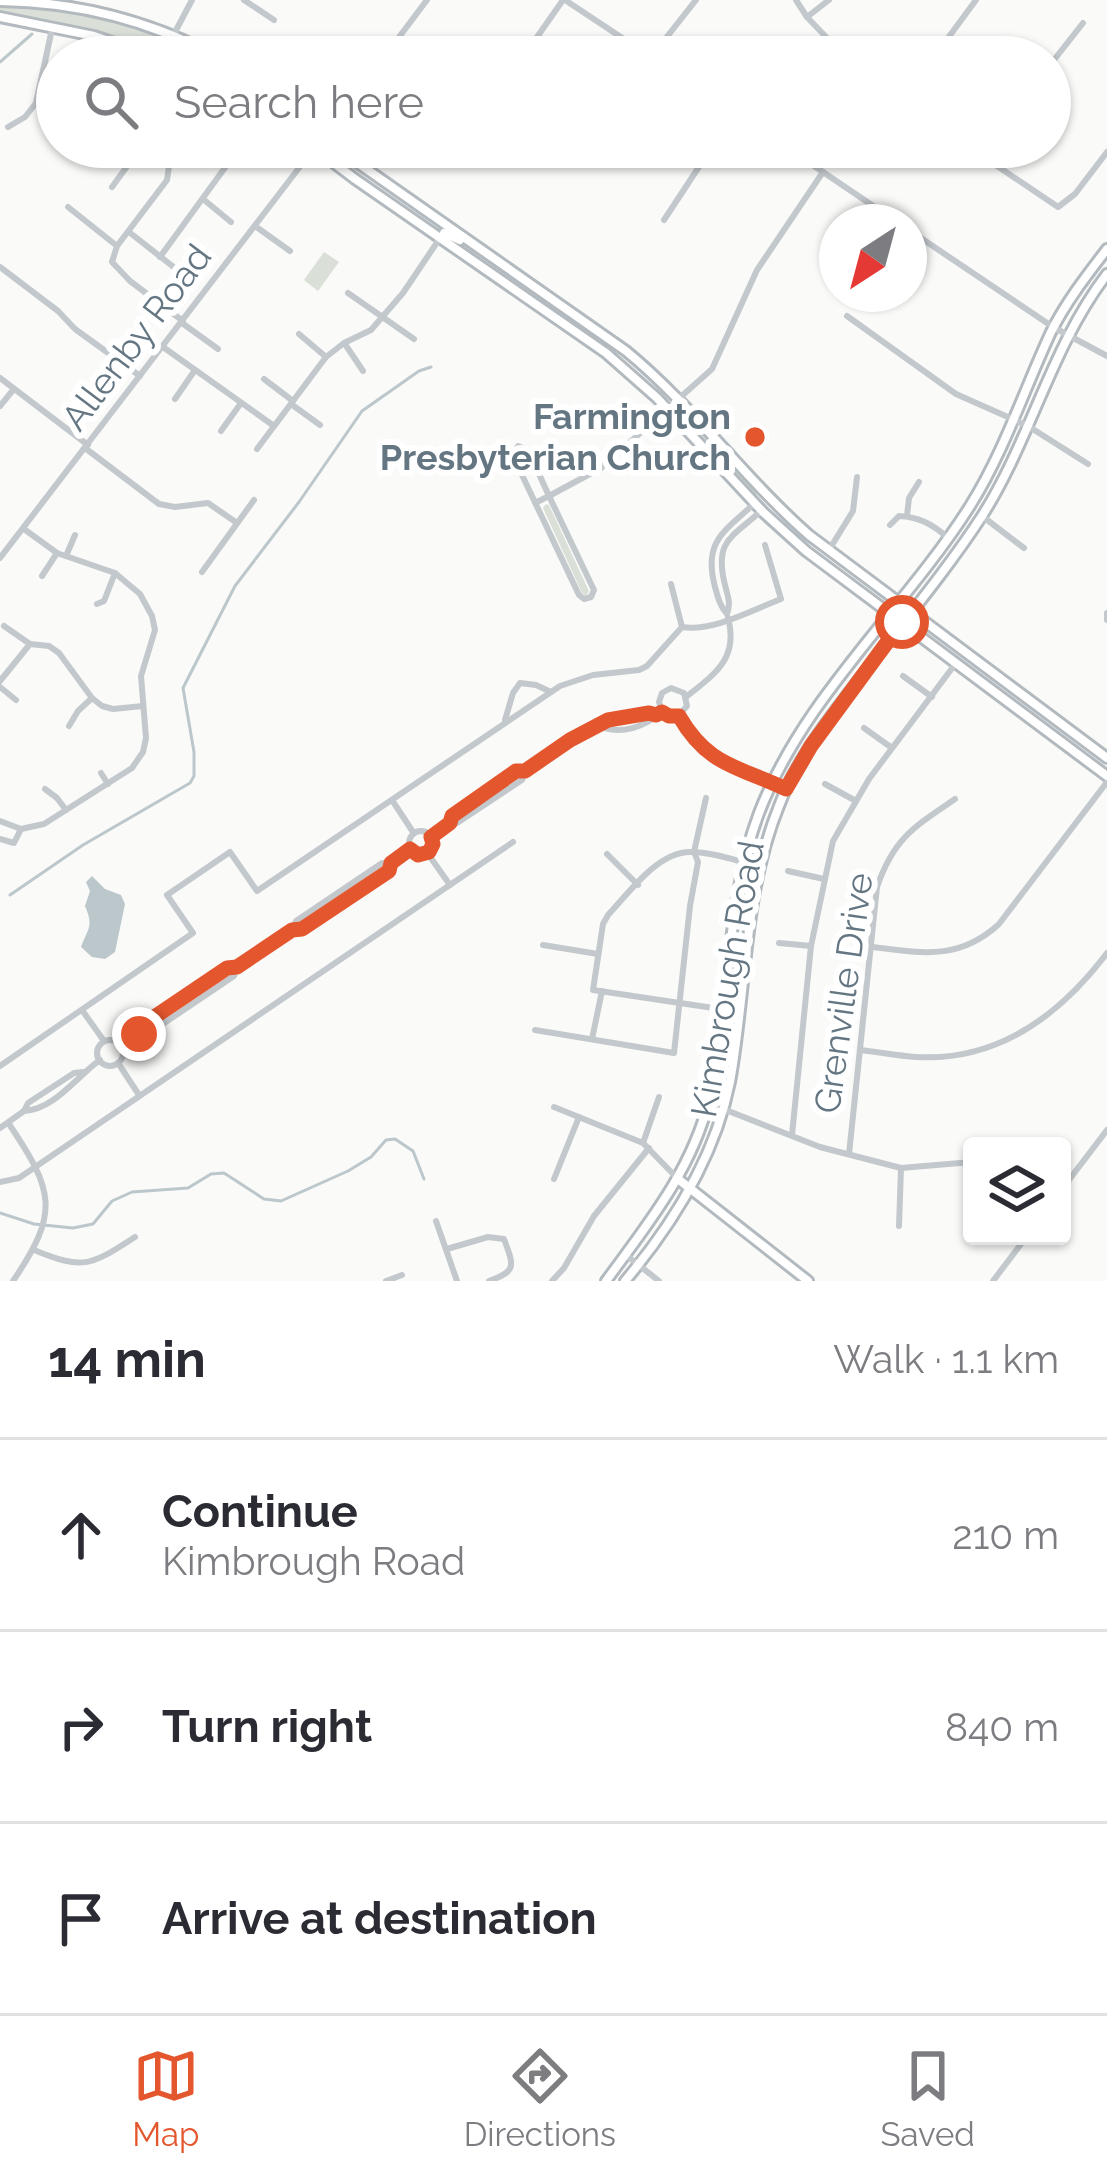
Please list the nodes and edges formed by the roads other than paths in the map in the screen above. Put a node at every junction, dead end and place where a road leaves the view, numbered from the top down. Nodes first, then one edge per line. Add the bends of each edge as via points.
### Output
1 (192, 0) edge
2 (244, 0) edge
3 (427, 0) edge
4 (564, 0) edge
5 (696, 0) edge
6 (796, 0) edge
7 (829, 0) edge
8 (976, 0) edge
9 (0, 1) edge
10 (89, 4) edge
11 (807, 16) junction
12 (0, 17) edge
13 (274, 20) dead end
14 (1083, 23) dead end
15 (52, 25) junction
16 (174, 34) junction
17 (50, 36) edge
18 (93, 36) edge
19 (178, 36) edge
20 (400, 36) edge
21 (538, 36) edge
22 (619, 36) edge
23 (668, 36) edge
24 (826, 36) edge
25 (949, 36) edge
26 (1071, 38) edge
27 (36, 103) edge
28 (8, 127) dead end
29 (1107, 152) edge
30 (126, 168) edge
31 (169, 168) edge
32 (223, 168) edge
33 (298, 168) edge
34 (346, 168) edge
35 (358, 168) edge
36 (365, 168) edge
37 (698, 168) edge
38 (817, 168) edge
39 (1005, 168) edge
40 (823, 172) junction
41 (377, 176) junction
42 (112, 187) dead end
43 (203, 199) junction
44 (870, 204) edge
45 (68, 207) dead end
46 (664, 220) dead end
47 (231, 222) dead end
48 (255, 226) junction
49 (128, 232) junction
50 (444, 233) junction
51 (927, 242) edge
52 (117, 246) junction
53 (1107, 249) edge
54 (290, 251) dead end
55 (160, 257) junction
56 (0, 267) edge
57 (1107, 274) edge
58 (185, 276) dead end
59 (348, 292) dead end
60 (847, 316) dead end
61 (382, 317) junction
62 (182, 322) junction
63 (1054, 327) junction
64 (299, 334) dead end
65 (1067, 336) junction
66 (414, 339) dead end
67 (344, 343) junction
68 (163, 347) junction
69 (218, 349) dead end
70 (1107, 356) edge
71 (326, 357) junction
72 (195, 370) junction
73 (363, 370) dead end
74 (140, 376) junction
75 (0, 378) edge
76 (264, 380) dead end
77 (14, 388) junction
78 (175, 399) dead end
79 (678, 400) junction
80 (292, 402) junction
81 (241, 403) junction
82 (0, 406) edge
83 (667, 410) junction
84 (1013, 418) junction
85 (320, 425) dead end
86 (274, 426) junction
87 (1028, 426) junction
88 (221, 431) dead end
89 (86, 446) junction
90 (257, 449) dead end
91 (1088, 464) dead end
92 (857, 477) dead end
93 (919, 482) dead end
94 (549, 496) junction
95 (254, 500) dead end
96 (761, 502) junction
97 (535, 503) junction
98 (907, 516) junction
99 (982, 516) junction
100 (237, 523) junction
101 (890, 525) dead end
102 (23, 529) junction
103 (75, 535) dead end
104 (946, 538) junction
105 (765, 545) dead end
106 (1024, 548) dead end
107 (830, 550) junction
108 (57, 553) junction
109 (67, 556) junction
110 (0, 559) edge
111 (202, 572) dead end
112 (115, 573) junction
113 (42, 576) dead end
114 (670, 584) dead end
115 (898, 602) junction
116 (97, 604) dead end
117 (911, 610) junction
118 (890, 614) junction
119 (728, 617) junction
120 (902, 622) junction
121 (4, 626) dead end
122 (682, 627) junction
123 (30, 644) junction
124 (956, 663) junction
125 (903, 676) dead end
126 (0, 684) edge
127 (551, 692) junction
128 (686, 697) junction
129 (932, 697) junction
130 (92, 698) junction
131 (16, 700) dead end
132 (144, 706) junction
133 (659, 713) junction
134 (679, 716) junction
135 (637, 717) junction
136 (505, 723) junction
137 (69, 726) dead end
138 (600, 726) junction
139 (638, 727) junction
140 (864, 728) dead end
141 (892, 748) junction
142 (1107, 758) edge
143 (101, 773) dead end
144 (1107, 779) edge
145 (772, 782) junction
146 (108, 784) junction
147 (825, 784) dead end
148 (45, 789) dead end
149 (786, 789) junction
150 (706, 798) dead end
151 (955, 799) dead end
152 (392, 800) junction
153 (856, 801) junction
154 (66, 810) junction
155 (0, 821) edge
156 (21, 829) junction
157 (414, 832) junction
158 (431, 837) junction
159 (0, 839) edge
160 (513, 842) dead end
161 (410, 849) junction
162 (694, 851) junction
163 (428, 853) junction
164 (607, 854) dead end
165 (743, 862) junction
166 (758, 866) junction
167 (788, 871) dead end
168 (824, 879) junction
169 (638, 884) junction
170 (450, 885) junction
171 (779, 943) dead end
172 (543, 945) dead end
173 (811, 946) junction
174 (872, 947) junction
175 (1107, 953) edge
176 (598, 954) junction
177 (237, 967) junction
178 (598, 990) junction
179 (680, 1004) junction
180 (82, 1010) junction
181 (723, 1010) junction
182 (740, 1012) junction
183 (535, 1030) dead end
184 (592, 1039) junction
185 (104, 1041) junction
186 (860, 1050) junction
187 (100, 1060) junction
188 (118, 1063) junction
189 (0, 1066) edge
190 (140, 1096) junction
191 (659, 1097) dead end
192 (708, 1103) junction
193 (554, 1106) dead end
194 (723, 1109) junction
195 (579, 1117) junction
196 (4, 1126) edge
197 (1107, 1130) edge
198 (792, 1136) junction
199 (646, 1146) junction
200 (849, 1154) junction
201 (963, 1163) edge
202 (37, 1166) junction
203 (901, 1168) junction
204 (1071, 1174) edge
205 (554, 1179) dead end
206 (678, 1179) junction
207 (0, 1182) edge
208 (691, 1189) junction
209 (436, 1221) dead end
210 (899, 1226) dead end
211 (135, 1237) dead end
212 (1020, 1245) edge
213 (447, 1249) junction
214 (34, 1250) junction
215 (626, 1256) junction
216 (638, 1265) junction
217 (402, 1275) dead end
218 (13, 1281) edge
219 (386, 1281) edge
220 (457, 1281) edge
221 (489, 1281) edge
222 (552, 1281) edge
223 (606, 1281) edge
224 (625, 1281) edge
225 (659, 1281) edge
226 (808, 1281) edge
227 (993, 1281) edge

1 - 16 street
2 - 13 street
3 - 20 street
4 - 21 street
4 - 22 street
5 - 23 street
6 - 11 street
7 - 11 street
8 - 25 street
9 - 10 main road
10 - 16 main road
11 - 24 street
12 - 15 main road
14 - 26 street
15 - 17 street
15 - 18 main road
16 - 19 main road
27 - 28 street
29 - 39 street via 1058,207
30 - 42 street
31 - 49 street
32 - 43 street
33 - 48 street, Allenby Road
34 - 50 main road
35 - 41 main road
36 - 41 main road
37 - 46 street
38 - 40 street
40 - 44 street
40 - 79 street via 757,270 712,369
41 - 50 main road
43 - 47 street
43 - 55 street
45 - 52 street
48 - 54 street
48 - 62 street, Allenby Road
49 - 52 street
49 - 55 street
50 - 61 street
50 - 79 main road via 503,264 626,351
50 - 83 main road via 606,353
51 - 63 street
52 - 62 street via 112,262
53 - 63 main road, Kimbrough Road
55 - 58 street
56 - 74 street
57 - 65 main road, Kimbrough Road
59 - 61 street
60 - 84 street via 956,394
61 - 66 street
61 - 67 street
62 - 68 street, Allenby Road
62 - 69 street
63 - 65 street
63 - 84 main road, Kimbrough Road
64 - 71 street
65 - 70 street
65 - 87 main road, Kimbrough Road
67 - 71 street
67 - 73 street
68 - 72 street
68 - 74 street, Allenby Road
71 - 80 street
72 - 78 street
72 - 81 street
74 - 89 street, Allenby Road
75 - 77 street
76 - 80 street
77 - 82 street
77 - 89 street
79 - 83 street
79 - 96 main road
80 - 85 street
80 - 86 street
81 - 86 street
81 - 88 street
83 - 94 street via 601,468
83 - 96 main road
84 - 87 street
84 - 104 main road, Kimbrough Road
86 - 90 street
87 - 91 street
87 - 99 main road, Kimbrough Road
89 - 100 street via 159,504 208,502
89 - 102 street, Allenby Road
92 - 107 street via 853,511
93 - 98 street
94 - 97 street
94 - 97 street via 528,450 518,446 513,456
94 - 97 street via 591,597 579,595
95 - 100 street
96 - 107 main road
96 - 118 main road via 806,551
96 - 119 street via 725,530 709,562
98 - 101 street
98 - 104 street
99 - 106 street
99 - 117 main road, Kimbrough Road
100 - 111 street
102 - 108 street
102 - 110 street, Allenby Road
103 - 109 street
104 - 115 main road, Kimbrough Road
105 - 119 street via 781,599
107 - 115 main road
108 - 109 street
108 - 113 street
109 - 112 street
112 - 116 street
112 - 132 street via 140,594 154,622 142,669
114 - 122 street
115 - 117 main road
115 - 118 main road, Kimbrough Road
117 - 120 main road, Kimbrough Road
117 - 142 main road
118 - 120 main road
118 - 145 main road, Kimbrough Road
119 - 122 street
119 - 128 street via 725,660
120 - 124 main road
120 - 149 main road, Kimbrough Road
121 - 123 street
122 - 127 street via 647,667 580,678
123 - 126 street
123 - 130 street via 59,653
124 - 129 street
124 - 144 main road
125 - 129 street
126 - 131 street
127 - 136 street
127 - 136 street via 520,683
128 - 133 street via 666,690
128 - 134 street
129 - 141 street
130 - 132 street via 113,709
130 - 137 street
132 - 146 street via 143,752
133 - 134 street
133 - 135 street
133 - 139 street
134 - 145 street via 706,753
135 - 138 street
135 - 139 street
136 - 152 street
138 - 139 street
138 - 158 street via 516,771
140 - 141 street
141 - 153 street
143 - 146 street
144 - 174 street via 984,938 924,954
145 - 149 street
145 - 165 main road, Kimbrough Road
146 - 154 street
147 - 153 street
148 - 154 street
149 - 166 main road, Kimbrough Road
150 - 162 street
151 - 174 street, Grenville Drive via 891,853 877,886
152 - 157 street
152 - 180 street via 257,891 230,852 167,895 193,933
153 - 168 street via 833,841
154 - 156 street
155 - 156 street
156 - 159 street via 14,843
157 - 158 street
157 - 161 street
158 - 163 street
160 - 170 street
161 - 163 street
161 - 177 street
162 - 165 street
162 - 169 street via 660,862
162 - 179 street
163 - 170 street
164 - 169 street
165 - 166 street
165 - 181 main road, Kimbrough Road
166 - 182 main road, Kimbrough Road
167 - 168 street
168 - 173 street
169 - 176 street via 608,915
170 - 190 street
171 - 173 street
172 - 176 street
173 - 198 street
174 - 186 street, Grenville Drive
175 - 186 street via 1052,1014 992,1045 920,1058
176 - 178 street
177 - 177 street via 141,1026 139,1034 234,976
178 - 179 street
178 - 184 street
179 - 181 street
179 - 184 street via 674,1053
180 - 185 street
180 - 189 street
181 - 182 street
181 - 192 main road, Kimbrough Road
182 - 194 main road, Kimbrough Road
183 - 184 street
185 - 187 street
185 - 188 street via 121,1046
186 - 200 street, Grenville Drive
187 - 188 street
187 - 196 street
188 - 190 street
190 - 202 street
191 - 199 street
192 - 194 street
192 - 206 main road, Kimbrough Road
193 - 195 street
194 - 198 street
194 - 208 main road, Kimbrough Road
195 - 199 street
195 - 205 street
196 - 202 street
197 - 204 street
198 - 200 street
199 - 206 street
199 - 222 street
200 - 203 street
201 - 203 street
202 - 207 street
202 - 214 street via 44,1224
203 - 210 street
206 - 208 main road
206 - 215 main road, Kimbrough Road
208 - 216 main road, Kimbrough Road
208 - 226 main road
209 - 213 street
211 - 214 street via 86,1263
212 - 227 street
213 - 220 street
213 - 221 street via 504,1239 512,1269
214 - 218 street
215 - 216 street
215 - 223 main road, Kimbrough Road
216 - 224 main road, Kimbrough Road
216 - 225 street
217 - 219 street

